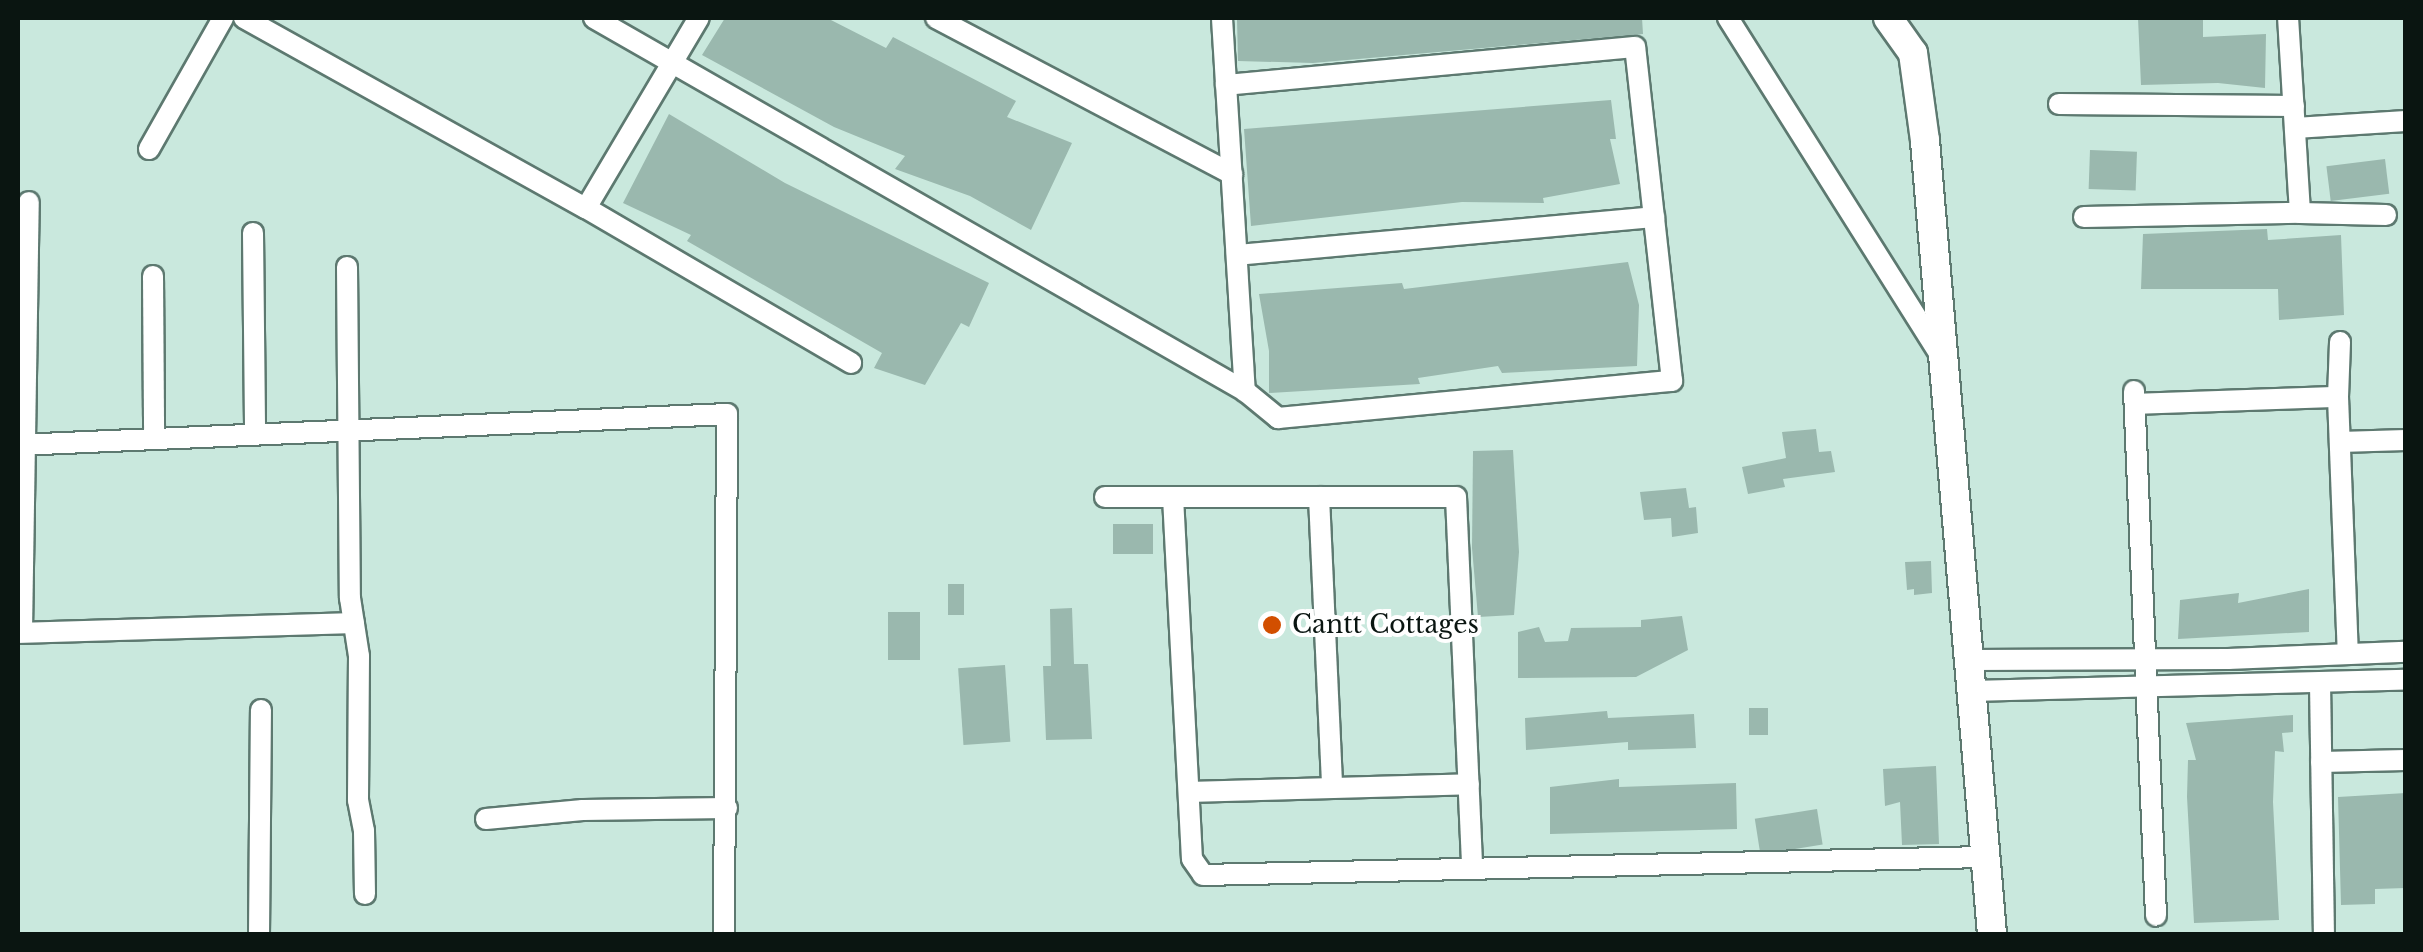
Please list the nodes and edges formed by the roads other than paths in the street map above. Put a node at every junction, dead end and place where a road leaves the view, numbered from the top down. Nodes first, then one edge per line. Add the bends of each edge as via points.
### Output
1 (222, 18) edge
2 (244, 18) edge
3 (594, 18) edge
4 (699, 18) edge
5 (936, 18) edge
6 (1222, 18) edge
7 (1728, 18) edge
8 (1888, 18) edge
9 (2288, 18) edge
10 (673, 63) junction
11 (1226, 85) junction
12 (2059, 104) dead end
13 (2294, 106) junction
14 (2406, 120) edge
15 (2295, 128) junction
16 (149, 149) dead end
17 (1232, 174) junction
18 (28, 202) dead end
19 (586, 208) junction
20 (2300, 213) junction
21 (2386, 215) dead end
22 (2084, 216) dead end
23 (1654, 217) junction
24 (253, 233) dead end
25 (1237, 255) junction
26 (348, 267) dead end
27 (153, 276) dead end
28 (2340, 342) dead end
29 (851, 363) dead end
30 (1946, 364) junction
31 (1245, 391) junction
32 (2338, 397) junction
33 (346, 431) junction
34 (256, 434) junction
35 (154, 439) junction
36 (2406, 440) edge
37 (2340, 442) junction
38 (20, 445) edge
39 (1105, 497) dead end
40 (1173, 497) junction
41 (1319, 497) junction
42 (354, 623) junction
43 (20, 632) edge
44 (2406, 652) edge
45 (2348, 654) junction
46 (1970, 660) junction
47 (2144, 660) junction
48 (2406, 680) edge
49 (2320, 683) junction
50 (2146, 687) junction
51 (1972, 691) junction
52 (261, 710) dead end
53 (2406, 760) edge
54 (2321, 762) junction
55 (1469, 784) junction
56 (1332, 788) junction
57 (1188, 792) junction
58 (726, 808) junction
59 (486, 819) dead end
60 (1986, 857) junction
61 (1472, 869) junction
62 (365, 894) dead end
63 (2156, 916) dead end
64 (259, 934) edge
65 (724, 934) edge
66 (1992, 934) edge
67 (2324, 934) edge

1 - 16 street
2 - 19 street
3 - 10 street
4 - 10 street
5 - 17 street
6 - 11 street
7 - 30 street
8 - 30 main road via 1913,53
9 - 13 street
10 - 19 street
10 - 31 street
11 - 17 street
11 - 23 street via 1635,47
12 - 13 street
13 - 15 street
14 - 15 street
15 - 20 street
17 - 25 street
18 - 38 street
19 - 29 street
20 - 21 street
20 - 22 street
23 - 25 street
23 - 31 street via 1672,380 1278,418
24 - 34 street
25 - 31 street
26 - 33 street
27 - 35 street
28 - 32 street
30 - 46 main road
32 - 37 street
32 - 47 street via 2134,398
33 - 34 street
33 - 42 street
33 - 58 street via 726,414
34 - 35 street
35 - 38 street
36 - 37 street
37 - 45 street
38 - 43 street
39 - 40 street
40 - 41 street
40 - 57 street
41 - 55 street via 1456,497
41 - 56 street
42 - 43 street
42 - 62 street
44 - 45 street
45 - 47 street
46 - 47 street
46 - 51 main road
47 - 50 street
48 - 49 street
49 - 50 street
49 - 54 street
50 - 51 street
50 - 63 street
51 - 60 main road
52 - 64 street
53 - 54 street
54 - 67 street
55 - 56 street
55 - 61 street
56 - 57 street
57 - 61 street via 1192,859 1204,875
58 - 59 street
58 - 65 street
60 - 61 street
60 - 66 main road

